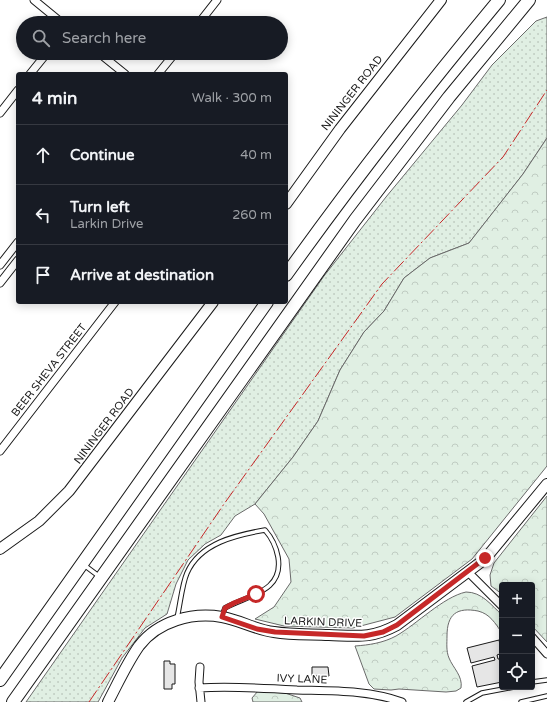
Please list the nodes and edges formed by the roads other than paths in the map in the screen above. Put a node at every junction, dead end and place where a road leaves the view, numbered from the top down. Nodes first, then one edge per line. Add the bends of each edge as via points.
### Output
1 (34, 0) edge
2 (217, 0) edge
3 (441, 0) edge
4 (499, 0) edge
5 (530, 0) edge
6 (53, 16) edge
7 (204, 16) edge
8 (41, 60) edge
9 (108, 60) edge
10 (169, 60) edge
11 (32, 72) edge
12 (123, 72) edge
13 (160, 72) edge
14 (16, 93) edge
15 (0, 113) edge
16 (288, 201) edge
17 (16, 245) edge
18 (16, 263) edge
19 (0, 265) edge
20 (288, 272) edge
21 (0, 283) edge
22 (113, 304) edge
23 (211, 304) edge
24 (266, 304) edge
25 (0, 451) edge
26 (547, 484) edge
27 (0, 549) edge
28 (82, 564) junction
29 (468, 572) junction
30 (101, 577) junction
31 (499, 603) edge
32 (222, 617) junction
33 (176, 620) junction
34 (535, 640) edge
35 (547, 654) edge
36 (200, 667) dead end
37 (0, 680) edge
38 (547, 680) edge
39 (535, 682) edge
40 (199, 688) junction
41 (499, 690) edge
42 (547, 696) edge
43 (13, 702) edge
44 (108, 702) edge
45 (201, 702) edge
46 (402, 702) edge
47 (466, 702) edge
48 (521, 702) edge

1 - 6 street
2 - 7 street
3 - 16 street, NININGER ROAD via 340,129
4 - 20 highway via 403,118
5 - 30 highway via 449,97 355,220
8 - 11 street
9 - 12 street
10 - 13 street
14 - 15 street
17 - 19 street
18 - 21 street
22 - 25 street, BEER SHEVA STREET
23 - 27 street, NININGER ROAD via 69,491 39,521
24 - 28 highway
26 - 29 street, LARKIN DRIVE via 485,558
28 - 30 lane
28 - 37 highway
29 - 31 street
29 - 32 street, LARKIN DRIVE via 397,625 383,632 364,636 275,632 257,629
30 - 43 highway
32 - 33 street, LARKIN DRIVE via 200,615
32 - 33 lane via 225,608 268,587 279,572 277,549 265,530 215,544 197,557 187,573
33 - 44 street, LARKIN DRIVE via 153,633 140,645
34 - 35 street
36 - 40 street
38 - 39 lane
40 - 45 street
40 - 46 street, IVY LANE via 375,694
41 - 47 lane via 482,693
42 - 48 lane

